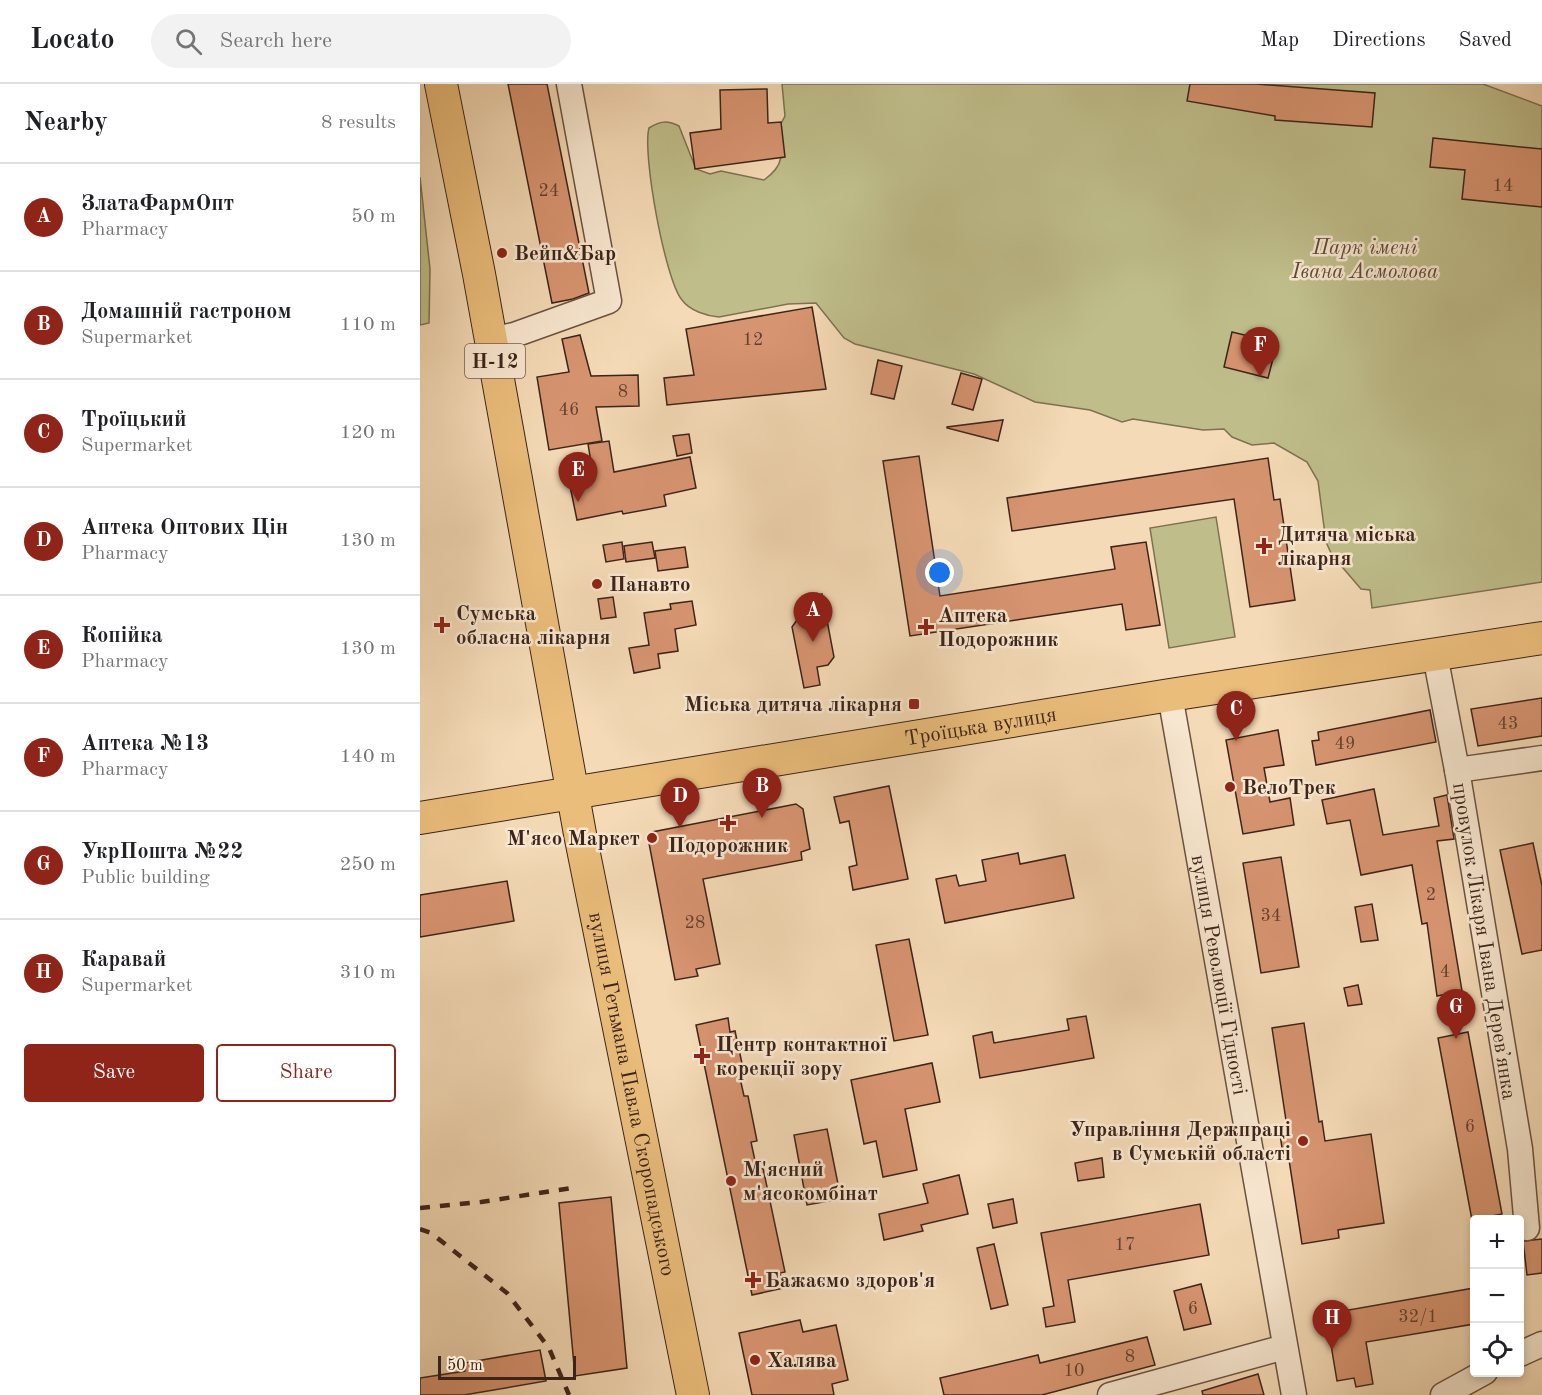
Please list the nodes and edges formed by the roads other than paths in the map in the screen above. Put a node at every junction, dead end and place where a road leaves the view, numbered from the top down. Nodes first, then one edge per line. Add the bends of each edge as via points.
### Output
1 (441, 84) edge
2 (569, 84) edge
3 (491, 340) junction
4 (1542, 638) edge
5 (1436, 654) junction
6 (1170, 695) junction
7 (1542, 758) edge
8 (1458, 770) junction
9 (573, 792) junction
10 (420, 818) edge
11 (1527, 1228) dead end
12 (1542, 1344) edge
13 (1285, 1347) junction
14 (1524, 1352) edge
15 (1476, 1377) edge
16 (693, 1395) edge
17 (1110, 1395) edge
18 (1294, 1395) edge
19 (1443, 1395) edge

1 - 3 main road, Н-12
2 - 3 street via 609,301
3 - 9 main road, Н-12
4 - 5 main road, Троїцька вулиця
5 - 6 main road, Троїцька вулиця
5 - 8 street, провулок Лікаря Івана Деревʼянка
6 - 9 main road, Троїцька вулиця
6 - 13 street, вулиця Революції Гідності
7 - 8 street
8 - 11 street, провулок Лікаря Івана Деревʼянка via 1520,1149
9 - 10 main road, Троїцька вулиця
9 - 16 main road, вулиця Гетьмана Павла Скоропадського
12 - 14 street
13 - 17 street
13 - 18 street, вулиця Революції Гідності
15 - 19 street

